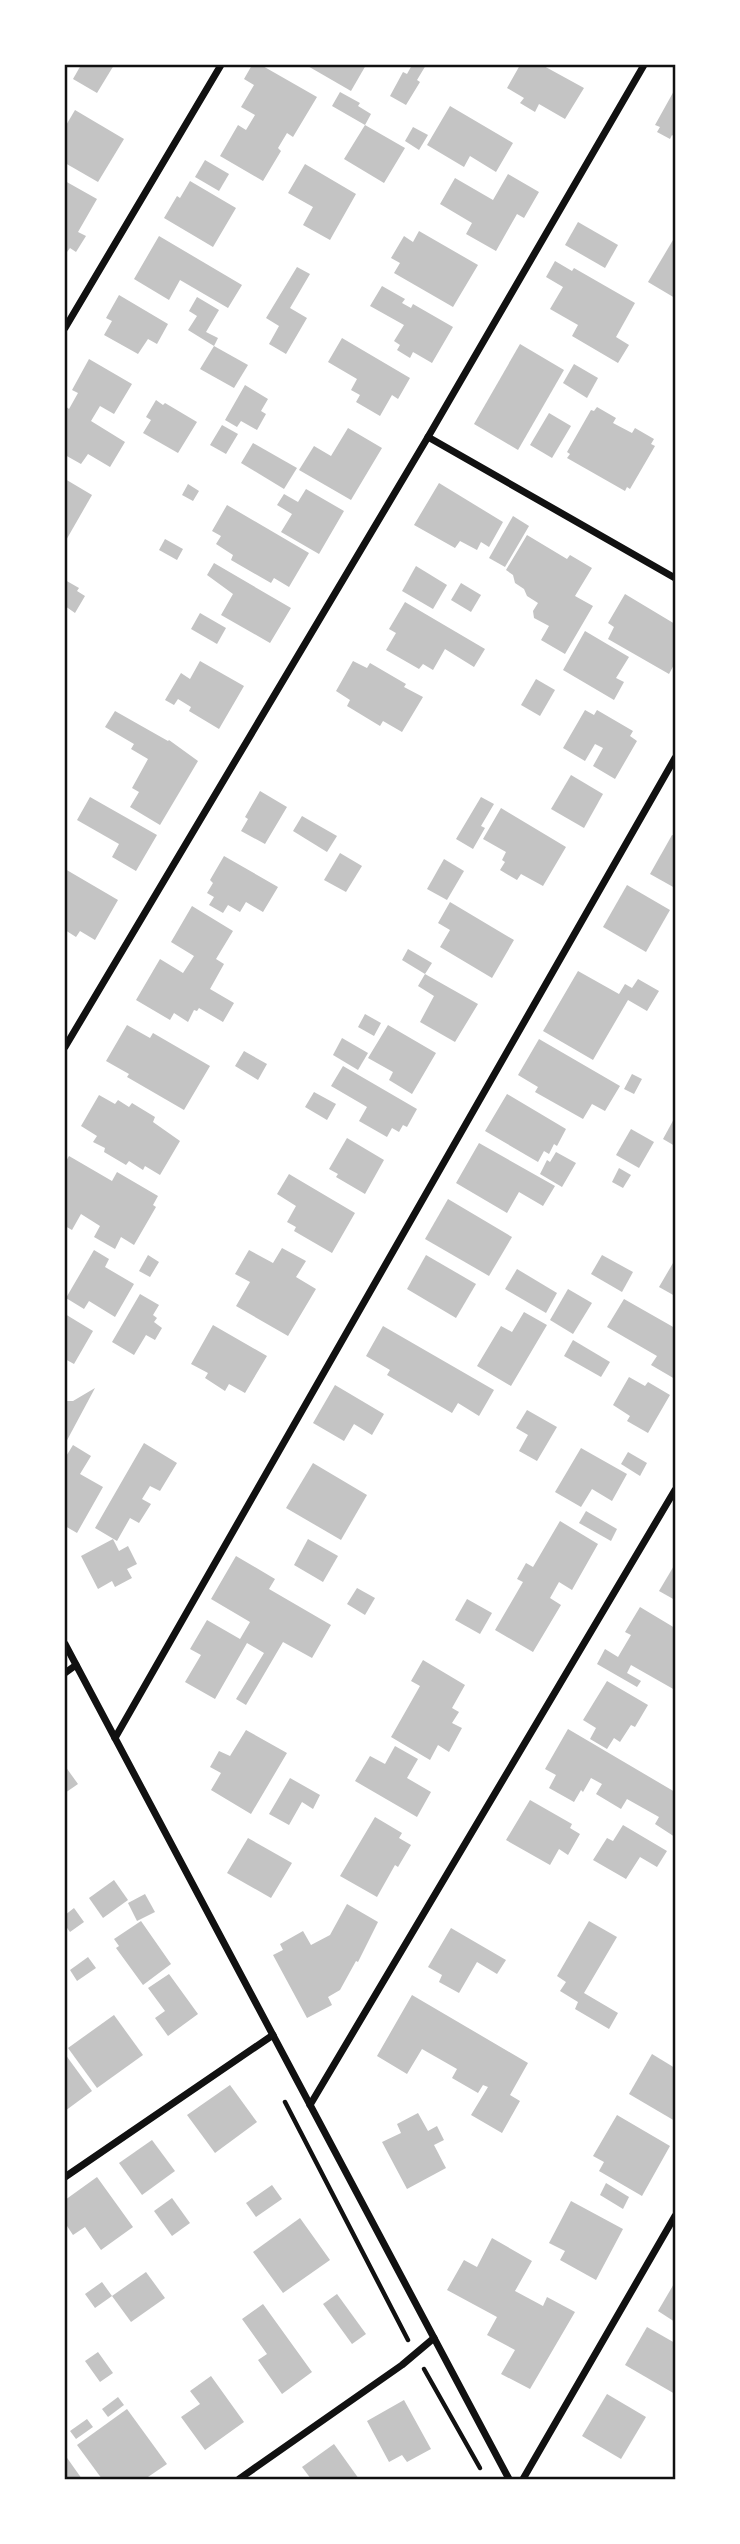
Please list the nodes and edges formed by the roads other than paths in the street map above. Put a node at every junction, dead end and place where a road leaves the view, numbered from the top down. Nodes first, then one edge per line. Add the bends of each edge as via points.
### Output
1 (221, 65) edge
2 (644, 65) edge
3 (65, 328) edge
4 (428, 437) junction
5 (675, 578) edge
6 (675, 758) edge
7 (65, 1047) edge
8 (675, 1490) edge
9 (65, 1644) edge
10 (76, 1665) junction
11 (65, 1673) edge
12 (115, 1738) junction
13 (273, 2035) junction
14 (310, 2105) junction
15 (65, 2177) edge
16 (675, 2216) edge
17 (434, 2338) junction
18 (239, 2479) edge
19 (509, 2479) edge
20 (523, 2479) edge

1 - 3 street
2 - 4 street
4 - 5 street
4 - 7 street
6 - 12 street
8 - 14 street
9 - 10 street
10 - 11 street
10 - 12 street
12 - 13 street
13 - 14 street
13 - 15 street
14 - 17 street
16 - 20 street
17 - 18 street
17 - 19 street

